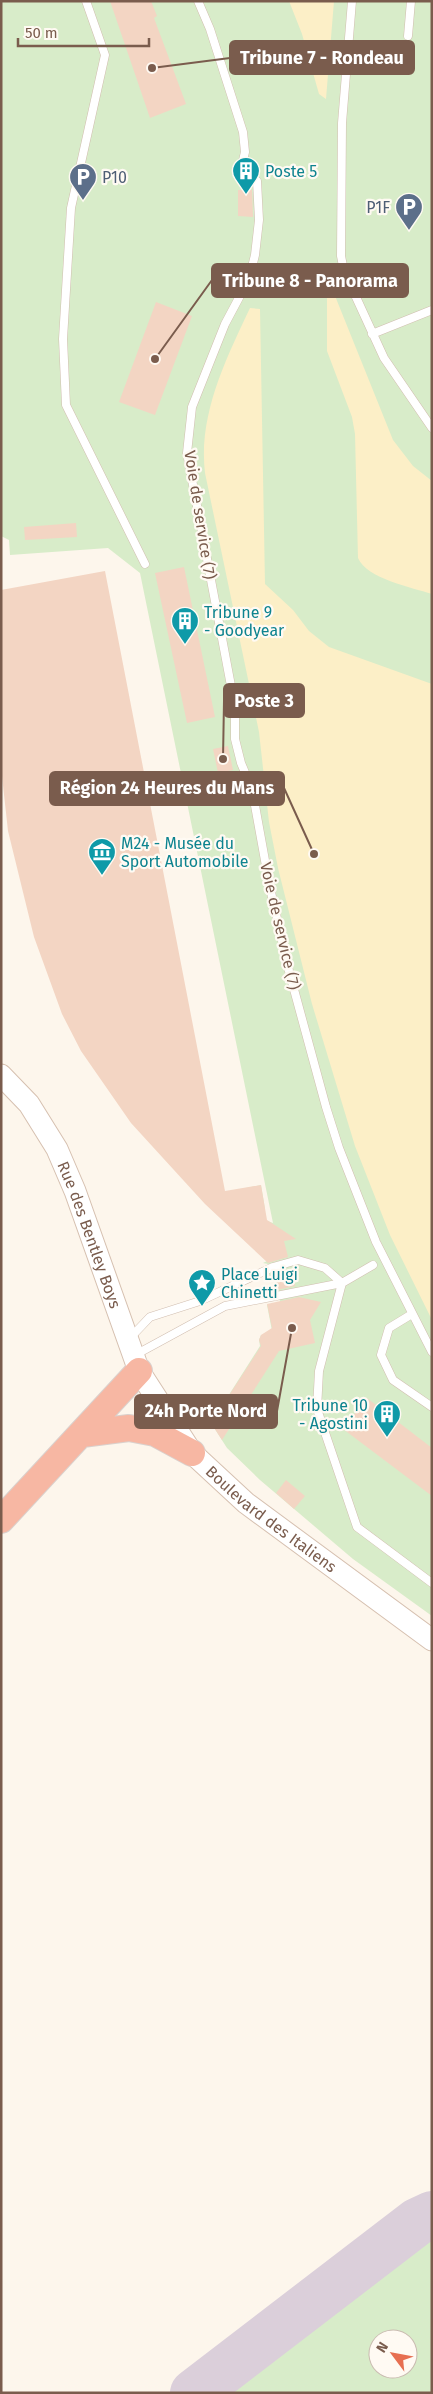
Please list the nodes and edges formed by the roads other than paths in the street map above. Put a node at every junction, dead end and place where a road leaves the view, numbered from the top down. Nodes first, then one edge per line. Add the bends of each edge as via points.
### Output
1 (86, 1) edge
2 (198, 1) edge
3 (352, 1) edge
4 (411, 1) edge
5 (408, 36) dead end
6 (432, 310) edge
7 (372, 334) junction
8 (432, 428) edge
9 (145, 564) dead end
10 (1, 1075) edge
11 (373, 1265) dead end
12 (342, 1283) junction
13 (412, 1314) junction
14 (432, 1352) edge
15 (133, 1356) junction
16 (432, 1407) edge
17 (82, 1434) junction
18 (192, 1453) junction
19 (1, 1520) edge
20 (432, 1583) edge
21 (432, 1640) edge

1 - 9 lane via 105,55 71,208 63,338 66,405
2 - 13 lane, Voie de service (7) via 243,132 245,152 241,169 257,181 259,220 249,279 225,324 192,407 187,453 190,476 235,707 235,739 252,789 289,971 340,1148 376,1242
3 - 7 lane via 342,123 341,256 344,271
4 - 5 lane
6 - 7 lane
7 - 8 lane via 384,358
10 - 15 street, Rue des Bentley Boys via 29,1104 57,1150
11 - 12 lane
12 - 15 lane via 225,1306
12 - 15 lane via 325,1268 298,1260 273,1267 200,1301 150,1317
12 - 20 lane via 319,1371 317,1409 356,1527
13 - 14 lane, Voie de service (7)
13 - 16 lane via 389,1328 381,1356 394,1380
15 - 17 highway
15 - 18 street, Boulevard des Italiens
17 - 18 highway via 129,1428 155,1434
17 - 19 highway
18 - 21 street, Boulevard des Italiens via 246,1502

